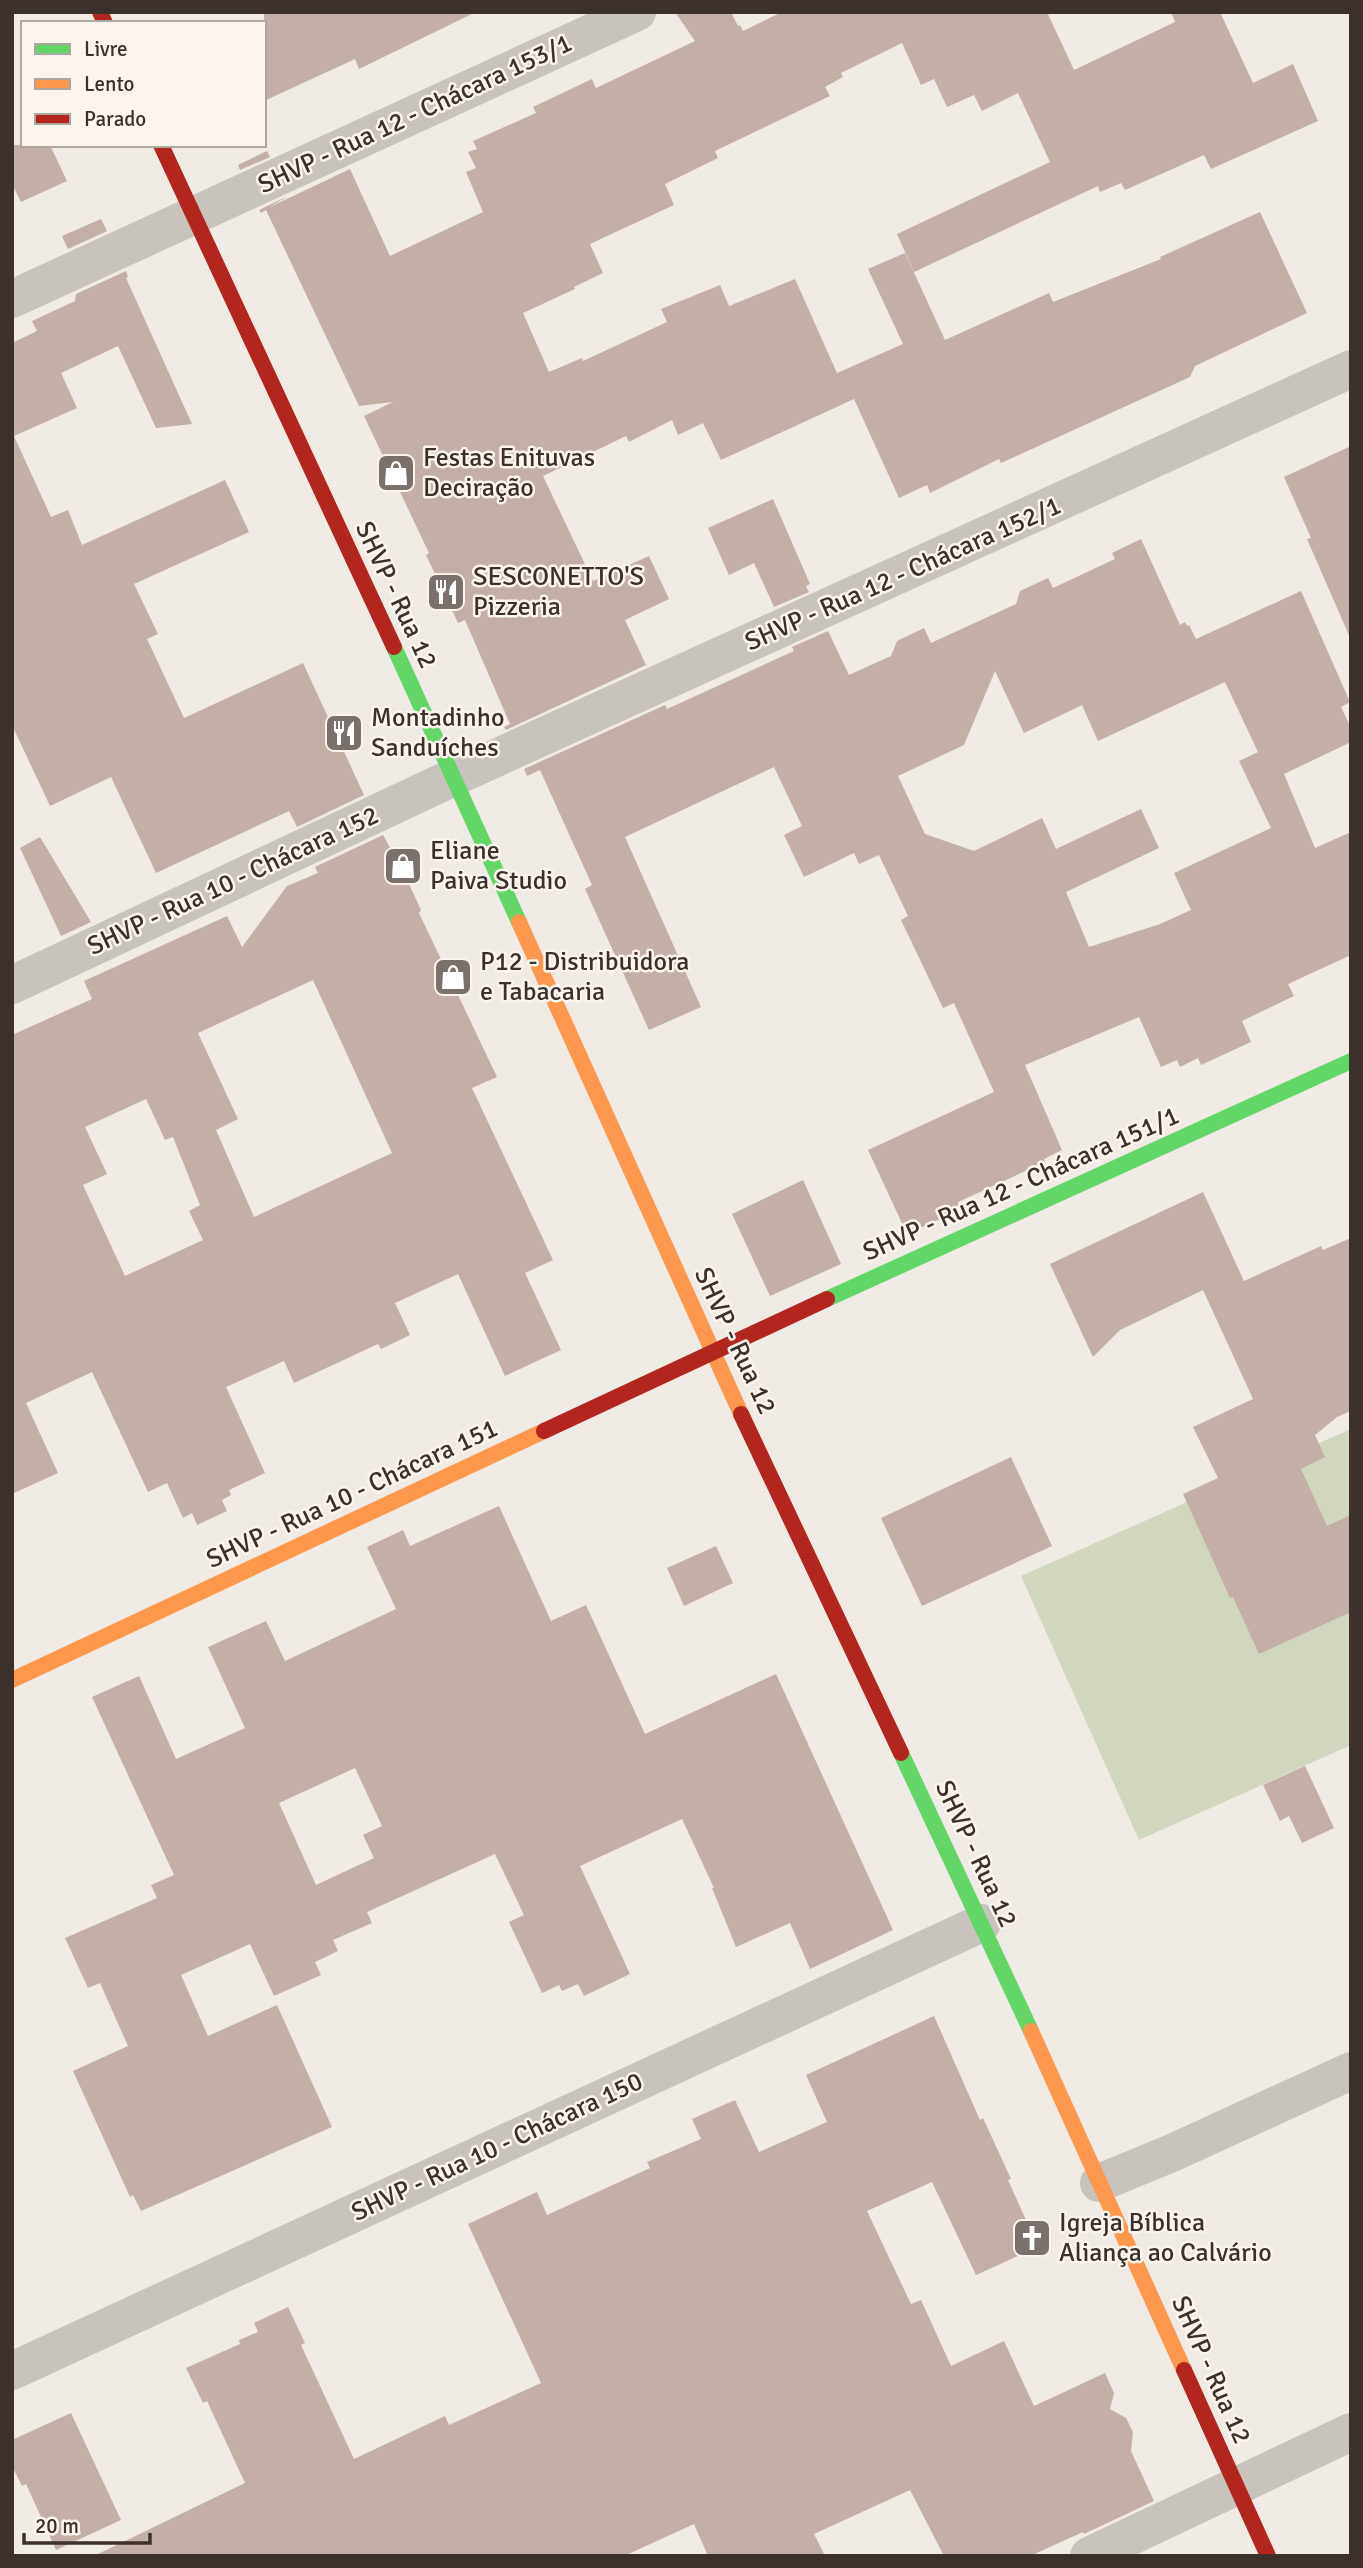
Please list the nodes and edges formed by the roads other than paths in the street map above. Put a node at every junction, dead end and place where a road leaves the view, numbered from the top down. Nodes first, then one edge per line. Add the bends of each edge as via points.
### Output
1 (637, 12) edge
2 (162, 147) edge
3 (193, 215) junction
4 (12, 299) edge
5 (1351, 369) edge
6 (454, 777) junction
7 (12, 985) edge
8 (1351, 1060) edge
9 (712, 1353) junction
10 (12, 1680) edge
11 (982, 1923) junction
12 (1351, 2071) edge
13 (1099, 2183) junction
14 (12, 2371) edge
15 (1351, 2432) edge
16 (1237, 2487) junction
17 (1089, 2556) edge
18 (1268, 2556) edge

1 - 3 street, SHVP - Rua 12 - Chácara 153/1
2 - 3 street, SHVP - Rua 12
3 - 4 street, SHVP - Rua 12 - Chácara 153/1
3 - 6 street, SHVP - Rua 12
5 - 6 street, SHVP - Rua 12 - Chácara 152/1
6 - 7 street, SHVP - Rua 10 - Chácara 152
6 - 9 street, SHVP - Rua 12
8 - 9 street, SHVP - Rua 12 - Chácara 151/1
9 - 10 street, SHVP - Rua 10 - Chácara 151
9 - 11 street, SHVP - Rua 12
11 - 13 street, SHVP - Rua 12
11 - 14 street, SHVP - Rua 10 - Chácara 150
12 - 13 street
13 - 16 street, SHVP - Rua 12
15 - 16 street
16 - 17 street
16 - 18 street, SHVP - Rua 12

